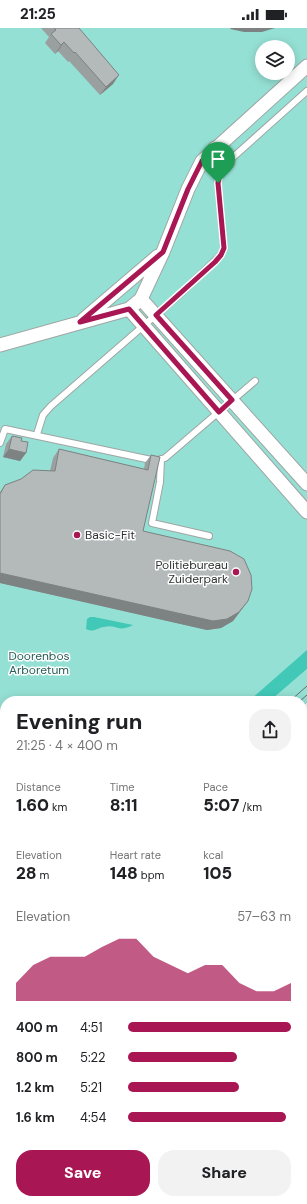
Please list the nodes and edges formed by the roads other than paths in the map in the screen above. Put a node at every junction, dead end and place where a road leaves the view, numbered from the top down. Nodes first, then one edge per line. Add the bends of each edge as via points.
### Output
1 (307, 66) edge
2 (307, 91) edge
3 (215, 148) junction
4 (228, 162) junction
5 (163, 252) junction
6 (141, 299) junction
7 (123, 311) junction
8 (156, 315) junction
9 (80, 322) junction
10 (144, 325) junction
11 (0, 345) edge
12 (255, 381) dead end
13 (232, 400) junction
14 (219, 412) junction
15 (37, 434) junction
16 (0, 443) edge
17 (161, 459) junction
18 (307, 484) edge
19 (307, 512) edge
20 (209, 536) dead end

1 - 3 street
2 - 4 lane
3 - 4 street
3 - 5 street via 202,161 188,189
4 - 8 lane via 221,168 218,183 224,248 221,255
5 - 6 street
5 - 9 street
6 - 7 street
6 - 8 street
7 - 9 street
7 - 10 street
8 - 10 lane
8 - 13 street
9 - 11 street
10 - 14 street
10 - 15 lane via 51,406 43,415
12 - 13 lane
13 - 14 lane
13 - 18 street
14 - 17 lane
14 - 19 street
15 - 16 lane via 5,428
15 - 17 lane via 146,459
17 - 20 lane via 160,482 152,523

